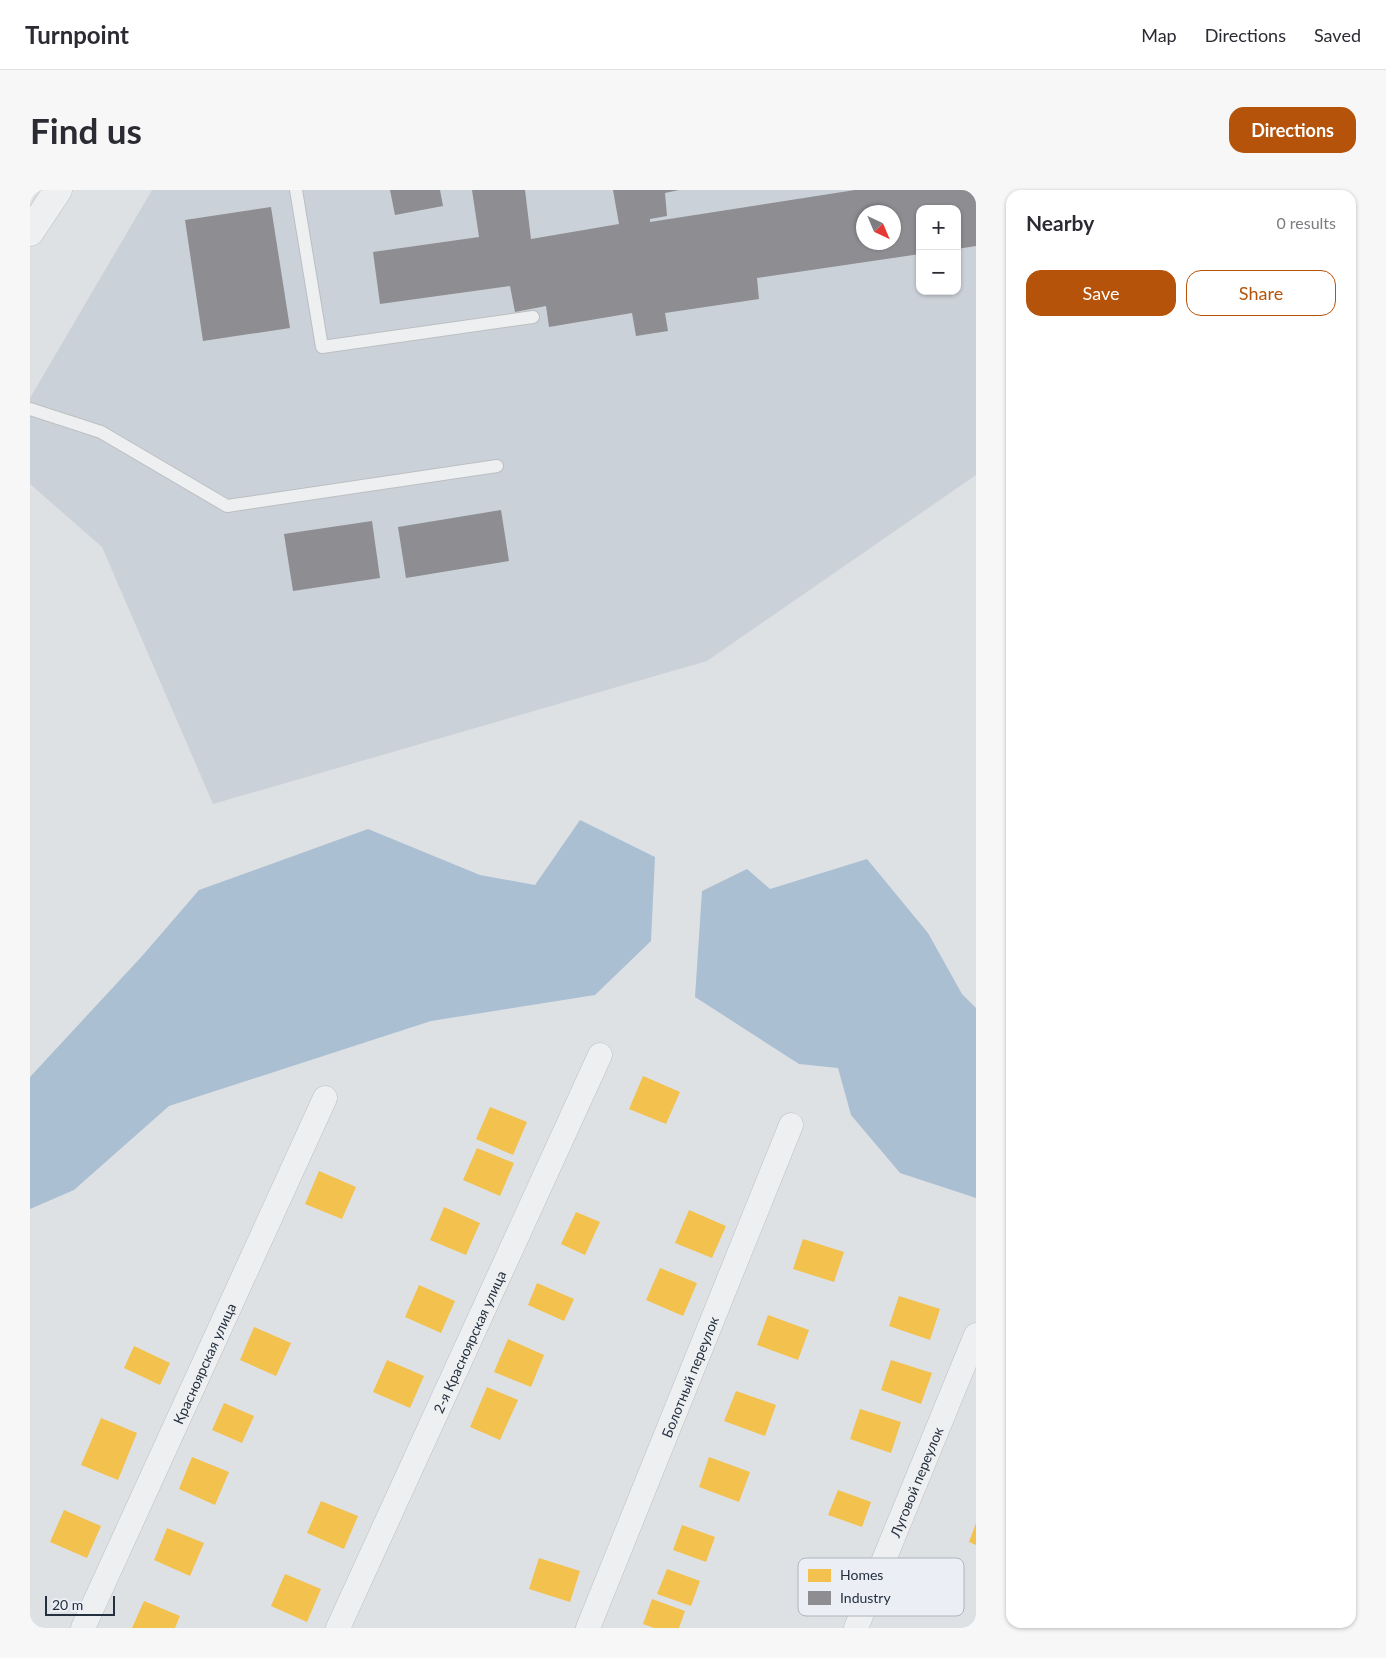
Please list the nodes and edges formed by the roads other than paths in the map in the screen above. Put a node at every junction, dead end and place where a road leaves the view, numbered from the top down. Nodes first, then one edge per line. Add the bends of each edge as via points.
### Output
1 (58, 190) edge
2 (296, 190) edge
3 (30, 232) edge
4 (533, 317) dead end
5 (30, 409) edge
6 (498, 466) dead end
7 (600, 1055) dead end
8 (325, 1098) dead end
9 (791, 1125) dead end
10 (976, 1336) edge
11 (885, 1558) edge
12 (861, 1616) edge
13 (82, 1628) edge
14 (338, 1628) edge
15 (588, 1628) edge
16 (856, 1628) edge

1 - 3 street
2 - 4 lane via 322,347
5 - 6 lane via 101,432 227,506
7 - 14 street, 2-я Красноярская улица
8 - 13 street, Красноярская улица
9 - 15 street, Болотный переулок
10 - 11 street, Луговой переулок
12 - 16 street, Луговой переулок

